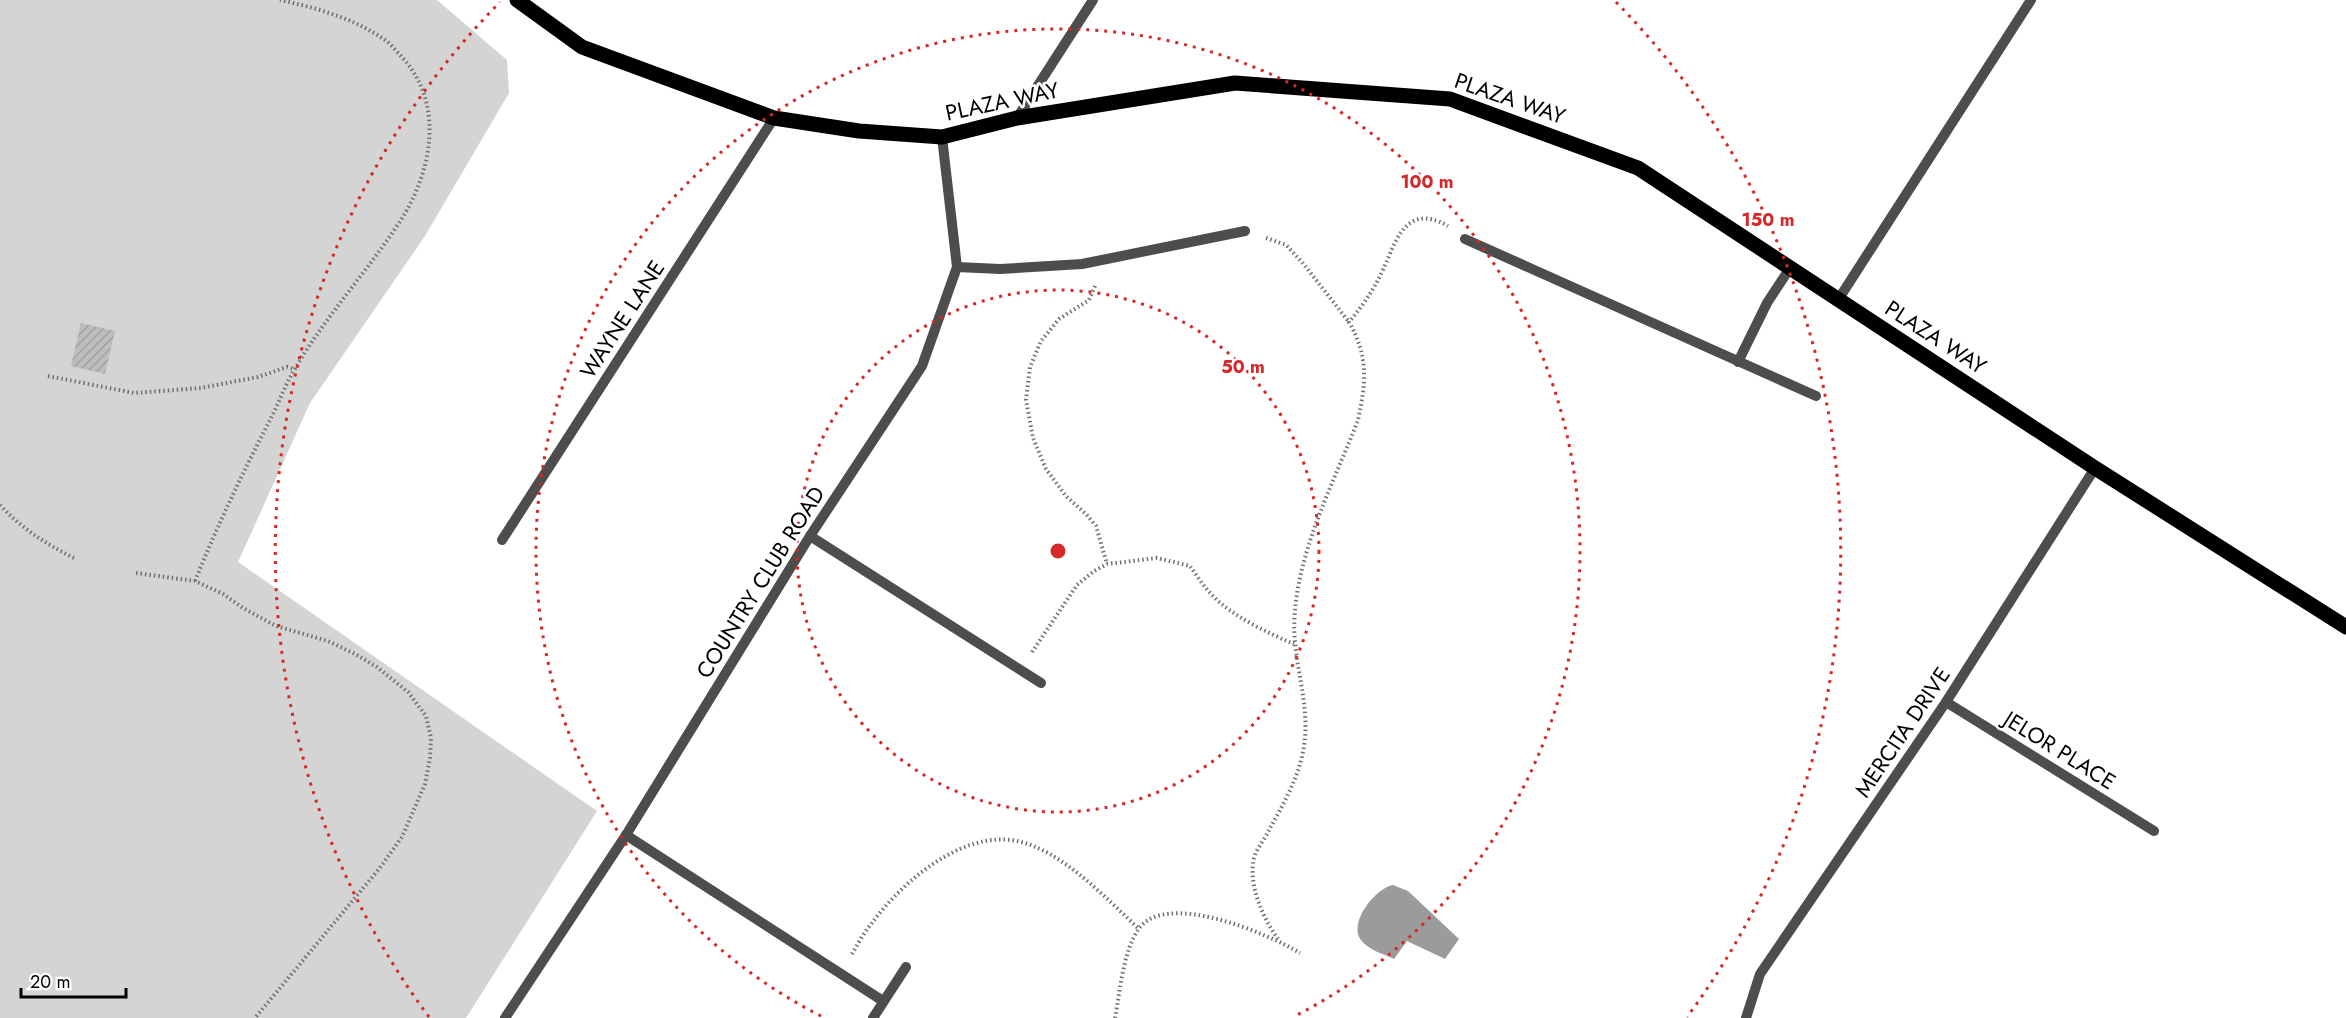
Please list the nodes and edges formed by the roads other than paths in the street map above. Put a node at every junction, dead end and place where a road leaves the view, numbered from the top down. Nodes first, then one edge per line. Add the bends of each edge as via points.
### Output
1 (517, 0) edge
2 (1094, 0) edge
3 (2031, 0) edge
4 (774, 118) junction
5 (1017, 118) junction
6 (942, 137) junction
7 (1245, 231) road end
8 (1465, 239) road end
9 (957, 267) junction
10 (1790, 268) junction
11 (1838, 300) junction
12 (1738, 362) junction
13 (1816, 396) dead end
14 (2096, 468) junction
15 (810, 536) junction
16 (502, 540) dead end
17 (2344, 623) edge
18 (1041, 683) dead end
19 (1947, 702) junction
20 (2154, 831) dead end
21 (626, 835) junction
22 (906, 967) dead end
23 (884, 1001) junction
24 (505, 1018) edge
25 (873, 1018) edge
26 (1746, 1018) edge

1 - 4 main road, PLAZA WAY via 582,47
2 - 5 street
3 - 11 street
4 - 6 main road, PLAZA WAY via 859,131
4 - 16 street, WAYNE LANE
5 - 6 main road, PLAZA WAY
5 - 10 main road, PLAZA WAY via 1235,83 1450,99 1638,168
6 - 9 street, COUNTRY CLUB ROAD
7 - 9 street via 1082,264 1000,269
8 - 12 street
9 - 15 street, COUNTRY CLUB ROAD via 922,366
10 - 11 main road, PLAZA WAY
10 - 12 street via 1767,303
11 - 14 main road, PLAZA WAY
12 - 13 street
14 - 17 main road, PLAZA WAY
14 - 19 street, MERCITA DRIVE
15 - 18 street
15 - 21 street, COUNTRY CLUB ROAD
19 - 20 street, JELOR PLACE
19 - 26 street, MERCITA DRIVE via 1760,974
21 - 23 street
21 - 24 street, COUNTRY CLUB ROAD
22 - 23 street
23 - 25 street

